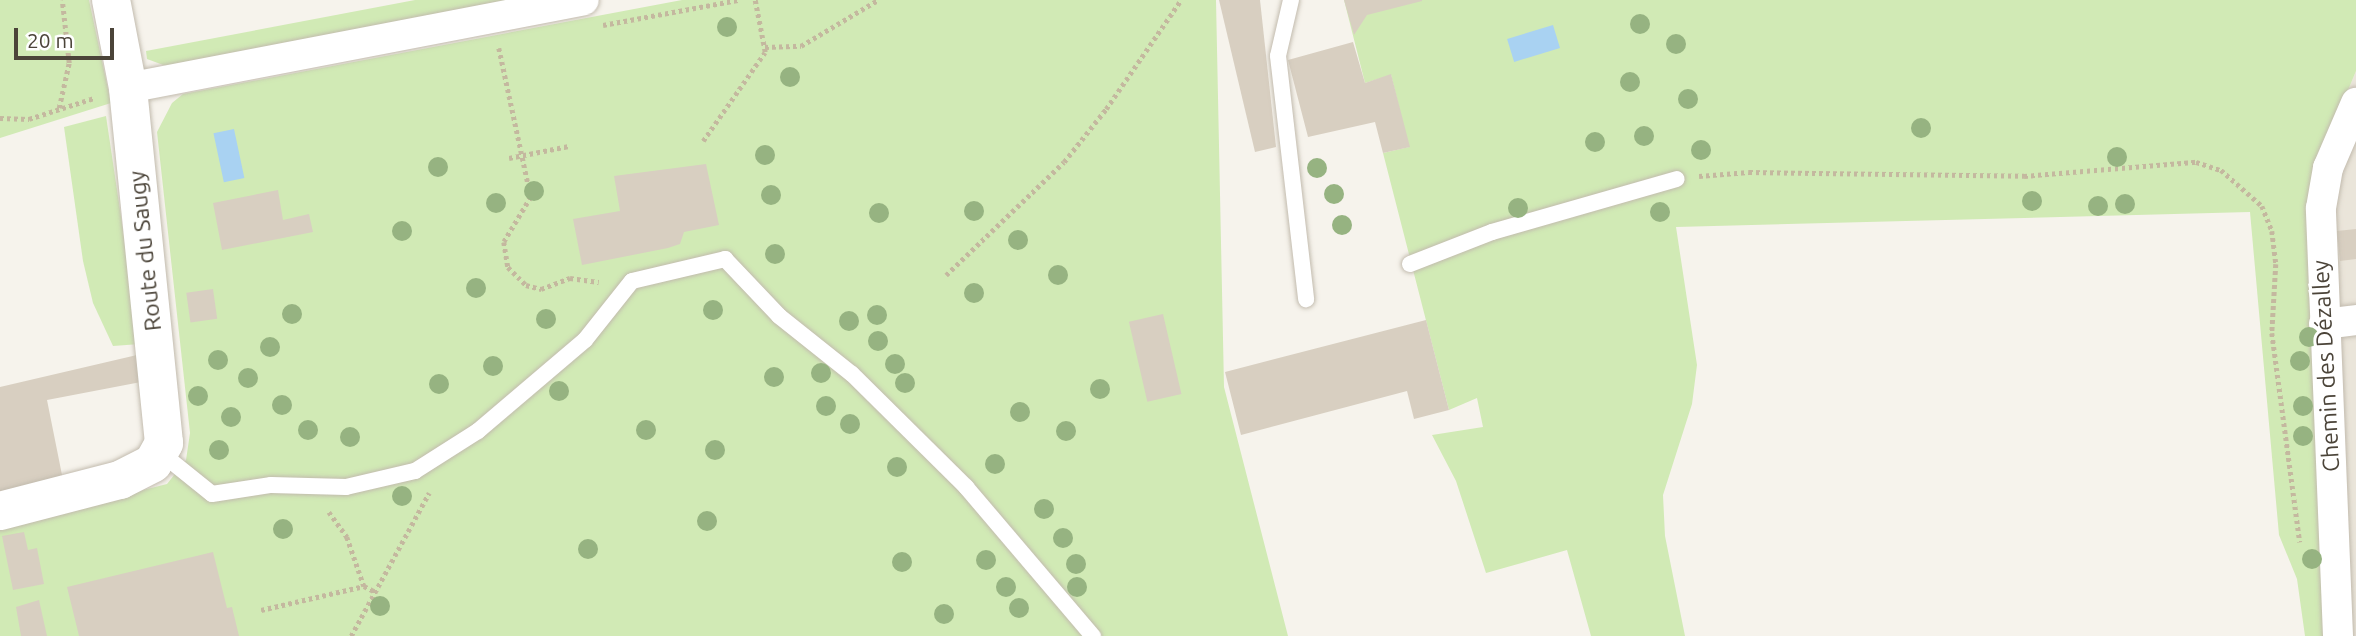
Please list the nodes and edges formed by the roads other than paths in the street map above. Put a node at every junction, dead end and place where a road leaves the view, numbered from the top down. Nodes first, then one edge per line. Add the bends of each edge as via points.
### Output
1 (111, 0) edge
2 (1291, 0) edge
3 (588, 13) edge
4 (128, 88) junction
5 (2356, 103) edge
6 (1677, 179) road end
7 (1410, 264) dead end
8 (1306, 299) dead end
9 (2356, 320) edge
10 (2324, 324) junction
11 (161, 453) junction
12 (0, 510) edge
13 (1093, 636) edge
14 (2338, 636) edge

1 - 4 street, Route du Saugy
2 - 8 lane via 1278,56
3 - 4 street
4 - 11 street, Route du Saugy via 164,425
5 - 10 street, Chemin des Dézalley via 2323,187
6 - 7 lane via 1492,232
9 - 10 street
10 - 14 street, Chemin des Dézalley
11 - 12 street via 142,471 120,480
11 - 13 lane via 212,494 271,485 303,489 397,476 457,447 585,340 632,281 725,259 779,316 852,374 966,487

